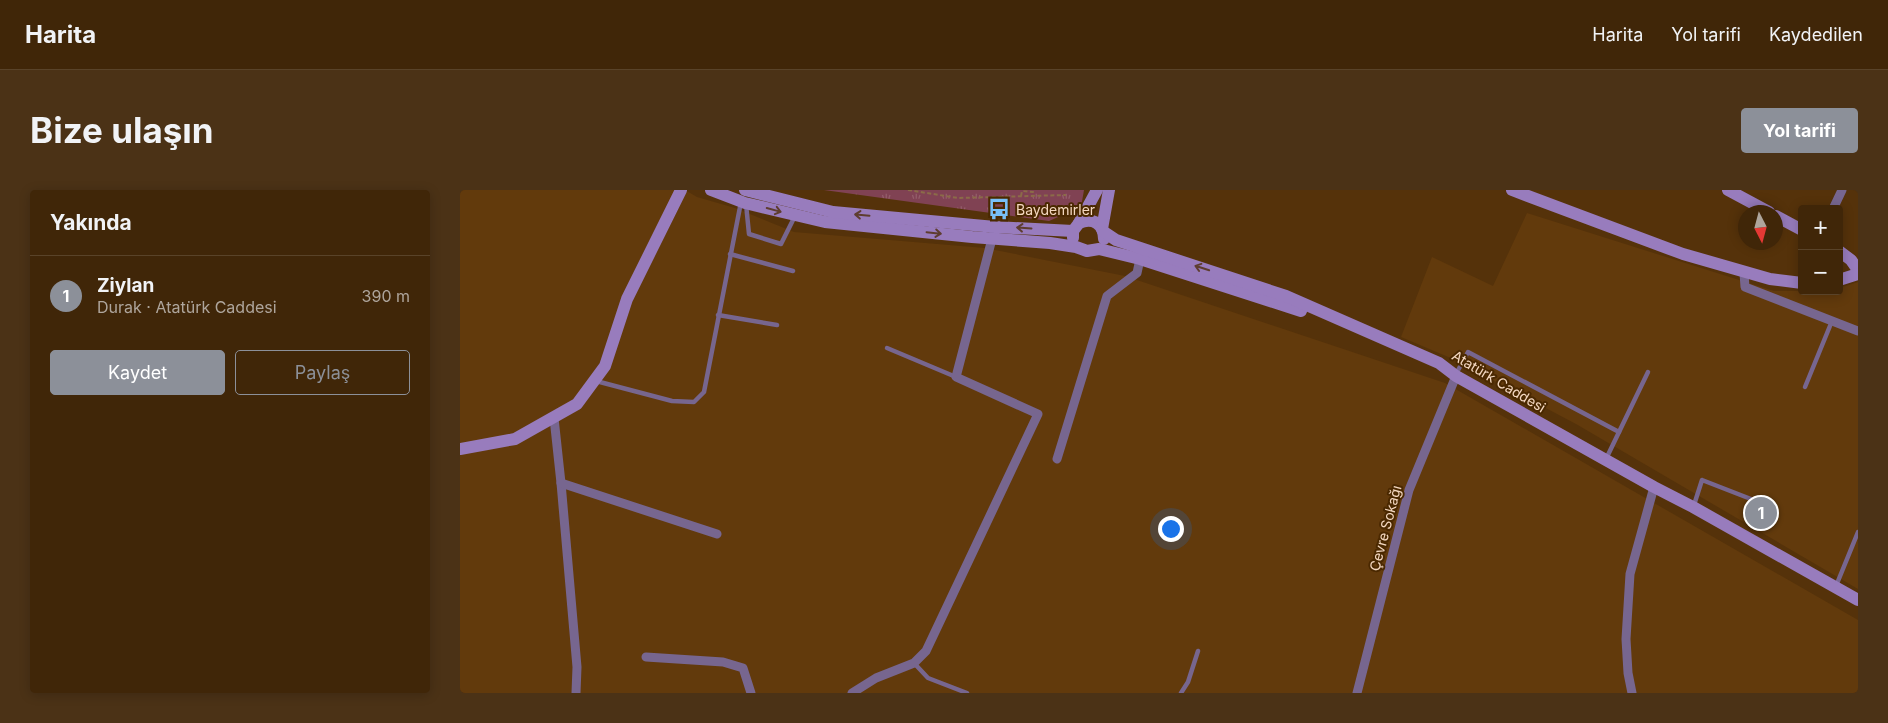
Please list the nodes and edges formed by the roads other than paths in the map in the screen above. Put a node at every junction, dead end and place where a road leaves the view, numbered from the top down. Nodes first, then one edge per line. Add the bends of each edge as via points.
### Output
1 (681, 190) edge
2 (711, 190) edge
3 (1097, 190) edge
4 (1109, 190) edge
5 (1512, 190) edge
6 (1728, 190) edge
7 (1842, 190) edge
8 (744, 198) edge
9 (1756, 205) edge
10 (1835, 205) edge
11 (795, 216) junction
12 (1783, 220) edge
13 (1076, 227) junction
14 (1798, 228) edge
15 (1103, 230) junction
16 (993, 233) junction
17 (1076, 247) junction
18 (1098, 249) junction
19 (730, 254) junction
20 (1843, 254) edge
21 (1140, 259) junction
22 (793, 271) dead end
23 (1744, 272) junction
24 (1858, 272) edge
25 (1843, 278) edge
26 (1798, 282) edge
27 (718, 316) junction
28 (1832, 321) junction
29 (777, 325) dead end
30 (1858, 331) edge
31 (887, 348) dead end
32 (1648, 372) dead end
33 (956, 376) junction
34 (1456, 376) junction
35 (594, 381) junction
36 (1805, 386) dead end
37 (554, 418) junction
38 (1619, 432) junction
39 (460, 449) edge
40 (1057, 459) dead end
41 (1605, 460) junction
42 (561, 482) junction
43 (1654, 488) junction
44 (1756, 501) dead end
45 (1693, 506) junction
46 (1858, 532) edge
47 (717, 534) dead end
48 (1835, 587) junction
49 (1858, 600) edge
50 (1198, 651) dead end
51 (646, 657) dead end
52 (914, 662) junction
53 (576, 693) edge
54 (751, 693) edge
55 (852, 693) edge
56 (967, 693) edge
57 (1181, 693) edge
58 (1356, 693) edge
59 (1632, 693) edge

1 - 35 main road via 628,299 605,366
2 - 8 main road
3 - 13 main road
4 - 15 main road
5 - 23 main road via 1682,254
6 - 9 main road
7 - 10 street
8 -> 11 main road
8 - 11 lane via 749,234 781,244
16 -> 8 main road
8 - 19 lane
11 -> 16 main road via 825,222
12 - 14 main road
13 - 15 main road via 1091,220
13 -> 16 main road
13 - 17 main road via 1072,237
15 - 18 main road via 1104,238
34 -> 15 main road, Atatürk Caddesi via 1439,363 1286,296 1116,240
16 - 17 main road
16 - 33 street
17 - 18 main road via 1087,251
18 - 21 main road
19 - 22 lane
19 - 27 lane
20 - 24 main road
21 - 34 main road via 1292,307
21 - 40 street via 1137,273 1108,296
23 - 26 main road
23 - 28 street via 1745,287
24 - 25 main road
27 - 29 lane
27 - 35 lane via 704,392 694,402 672,401
28 - 30 street
28 - 36 lane
31 - 33 lane
32 - 38 lane
33 - 52 street via 1038,414 926,651
34 - 38 lane via 1468,352
34 - 41 main road, Atatürk Caddesi
34 - 58 street, Çevre Sokağı via 1408,490
35 - 37 main road via 578,404
37 - 39 main road via 515,439
37 - 42 street
38 - 41 lane
41 - 43 main road, Atatürk Caddesi
42 - 47 street
42 - 53 street via 578,667
43 - 45 main road, Atatürk Caddesi
43 - 59 street via 1630,574 1626,639
44 - 45 lane via 1702,480
45 - 48 main road, Atatürk Caddesi
46 - 48 lane
48 - 49 main road, Atatürk Caddesi
50 - 57 lane
51 - 54 street via 723,662 743,668
52 - 55 street via 876,678
52 - 56 lane via 928,678

